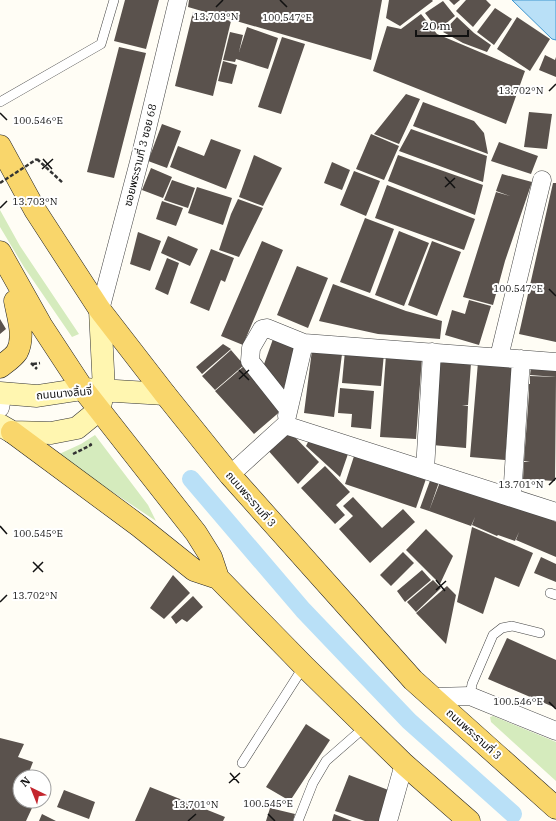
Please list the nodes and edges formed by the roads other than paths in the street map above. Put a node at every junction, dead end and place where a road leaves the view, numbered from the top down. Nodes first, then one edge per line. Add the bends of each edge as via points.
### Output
1 (114, 0) edge
2 (178, 0) edge
3 (0, 102) edge
4 (0, 146) edge
5 (542, 180) dead end
6 (0, 252) edge
7 (0, 280) edge
8 (14, 301) junction
9 (100, 310) junction
10 (41, 325) junction
11 (304, 343) junction
12 (432, 352) junction
13 (498, 357) junction
14 (521, 359) junction
15 (556, 362) edge
16 (0, 367) edge
17 (165, 394) junction
18 (95, 396) junction
19 (1, 398) edge
20 (287, 417) junction
21 (6, 428) edge
22 (425, 470) junction
23 (230, 475) junction
24 (512, 498) junction
25 (556, 512) edge
26 (218, 578) junction
27 (540, 633) dead end
28 (304, 666) junction
29 (470, 696) junction
30 (433, 697) junction
31 (366, 726) junction
32 (556, 731) edge
33 (242, 763) dead end
34 (404, 764) junction
35 (556, 808) edge
36 (298, 821) edge
37 (388, 821) edge
38 (469, 821) edge

1 - 3 lane via 101,44
2 - 9 street, ซอยพระรามที่ 3 ซอย 68
4 - 9 main road, ถนนพระรามที่ 3 via 35,210
5 - 13 street
6 - 10 main road
7 - 8 main road
8 - 10 main road
8 - 16 main road via 21,330 20,340 16,352
9 - 17 main road, ถนนพระรามที่ 3
9 - 18 main road, ถนนนางลิ้นจี่
10 - 18 main road
11 - 12 street
11 - 20 street
11 - 20 street via 267,328 262,329 251,348 250,361
12 - 13 street
12 - 22 street
13 - 14 street
14 - 15 street
14 - 24 street
17 - 18 main road, ถนนนางลิ้นจี่
17 - 23 main road, ถนนพระรามที่ 3
18 - 19 main road, ถนนนางลิ้นจี่
18 - 21 main road, ถนนนางลิ้นจี่ via 77,428 50,433
18 - 26 main road via 196,533 211,557
20 - 22 street
20 - 23 street
21 - 26 main road via 194,570
22 - 24 street
23 - 30 main road, ถนนพระรามที่ 3 via 413,680
24 - 25 street
26 - 28 main road
27 - 29 lane via 512,626 502,628 493,635 472,684
28 - 31 main road
28 - 33 lane
29 - 30 street
29 - 32 street
30 - 35 main road, ถนนพระรามที่ 3
31 - 34 main road
31 - 36 lane via 326,761 313,783
34 - 37 street
34 - 38 main road

